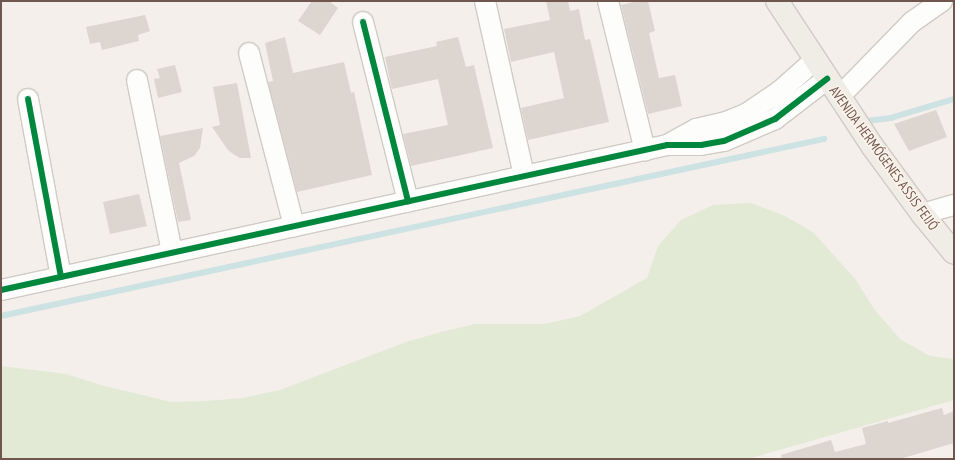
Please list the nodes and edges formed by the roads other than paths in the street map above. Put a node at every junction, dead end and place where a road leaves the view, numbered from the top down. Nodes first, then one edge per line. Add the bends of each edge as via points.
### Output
1 (485, 1) edge
2 (608, 1) edge
3 (777, 1) edge
4 (942, 1) edge
5 (363, 22) dead end
6 (249, 53) dead end
7 (815, 60) junction
8 (137, 80) dead end
9 (833, 88) junction
10 (28, 98) dead end
11 (667, 145) junction
12 (645, 150) junction
13 (524, 176) junction
14 (408, 201) junction
15 (954, 204) edge
16 (922, 214) junction
17 (294, 226) junction
18 (172, 252) junction
19 (954, 253) edge
20 (61, 277) junction
21 (1, 290) edge

1 - 13 street
2 - 12 street
3 - 7 main road, AVENIDA HERMÓGENES ASSIS FEIJÓ
4 - 9 street via 912,22
5 - 14 street
6 - 17 street
7 - 9 main road, AVENIDA HERMÓGENES ASSIS FEIJÓ
7 - 11 street via 780,91 746,114 696,129
8 - 18 street
9 - 11 street via 749,132 724,141 701,145
9 - 16 main road, AVENIDA HERMÓGENES ASSIS FEIJÓ
10 - 20 street
11 - 12 street
12 - 13 street
13 - 14 street
14 - 17 street
15 - 16 street
16 - 19 main road, AVENIDA HERMÓGENES ASSIS FEIJÓ
17 - 18 street
18 - 20 street
20 - 21 street

